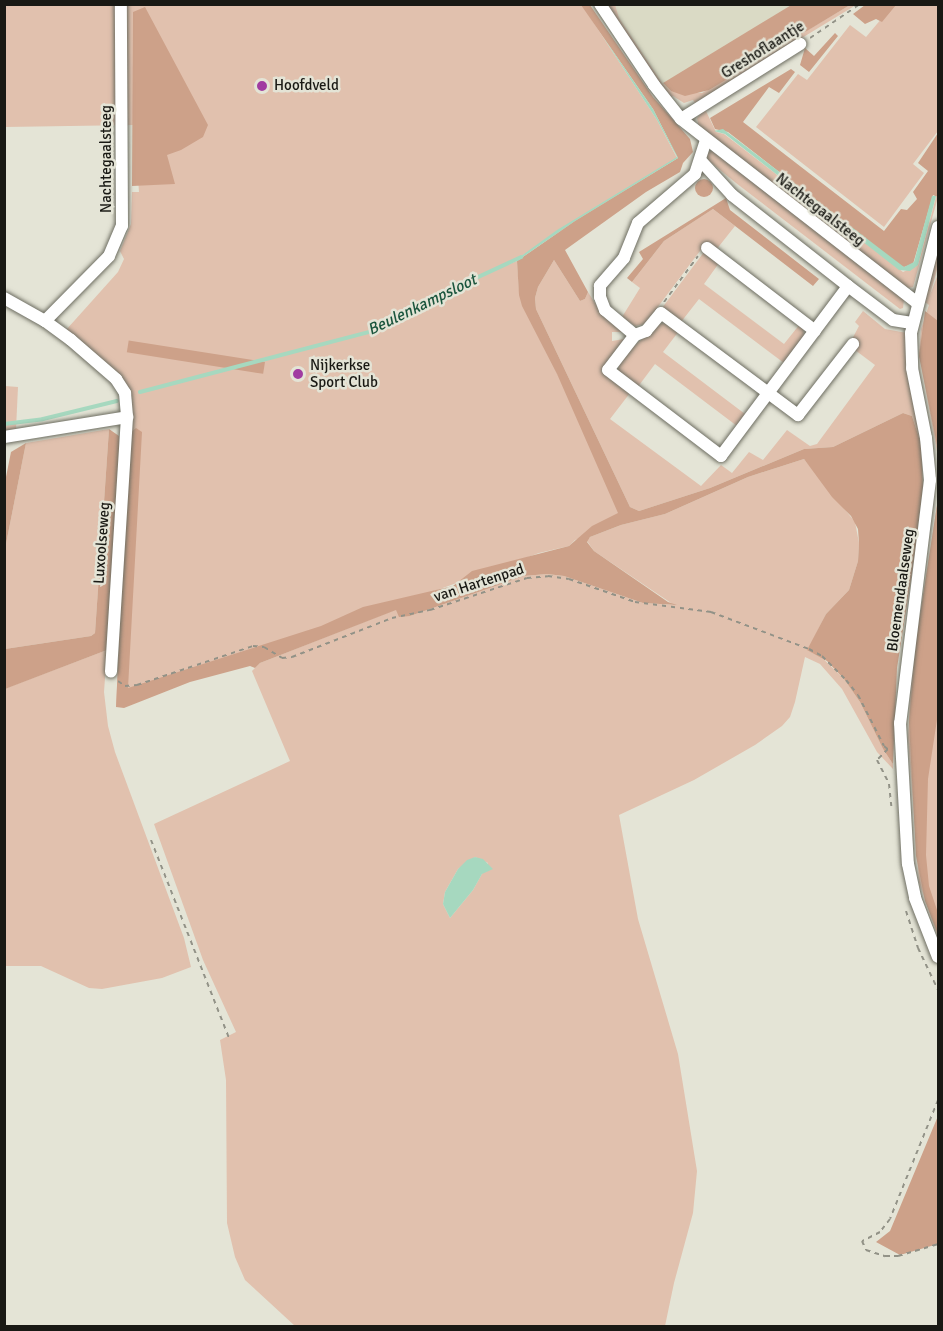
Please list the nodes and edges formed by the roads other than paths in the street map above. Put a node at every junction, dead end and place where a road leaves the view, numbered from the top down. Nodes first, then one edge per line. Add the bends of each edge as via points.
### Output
1 (121, 4) edge
2 (600, 4) edge
3 (800, 44) road end
4 (681, 119) junction
5 (706, 140) junction
6 (701, 161) junction
7 (939, 228) edge
8 (707, 248) road end
9 (848, 286) junction
10 (4, 298) edge
11 (916, 302) junction
12 (45, 321) junction
13 (912, 323) junction
14 (815, 331) junction
15 (634, 335) junction
16 (853, 344) dead end
17 (769, 393) junction
18 (127, 417) junction
19 (4, 437) edge
20 (111, 671) road end
21 (939, 957) edge

1 - 12 street, Nachtegaalsteeg via 122,225 108,256
2 - 4 street, Nachtegaalsteeg
3 - 4 street, Greshoflaantje
4 - 5 street, Nachtegaalsteeg
5 - 6 street
5 - 11 street, Nachtegaalsteeg
6 - 9 street via 732,195
6 - 15 street via 691,179 638,223 624,258 600,286 605,310
7 - 11 street, Bloemendaalseweg
8 - 14 street
9 - 13 street via 893,321
9 - 14 street
10 - 12 street, Luxoolseweg
11 - 13 street, Bloemendaalseweg
12 - 18 street, Luxoolseweg via 122,385
13 - 21 street, Bloemendaalseweg via 912,368 930,480 904,678 901,754 908,864 915,898
14 - 17 street
15 - 17 street via 646,331 661,313
15 - 17 street via 608,370 721,456
16 - 17 street via 798,415
18 - 19 street
18 - 20 street, Luxoolseweg

